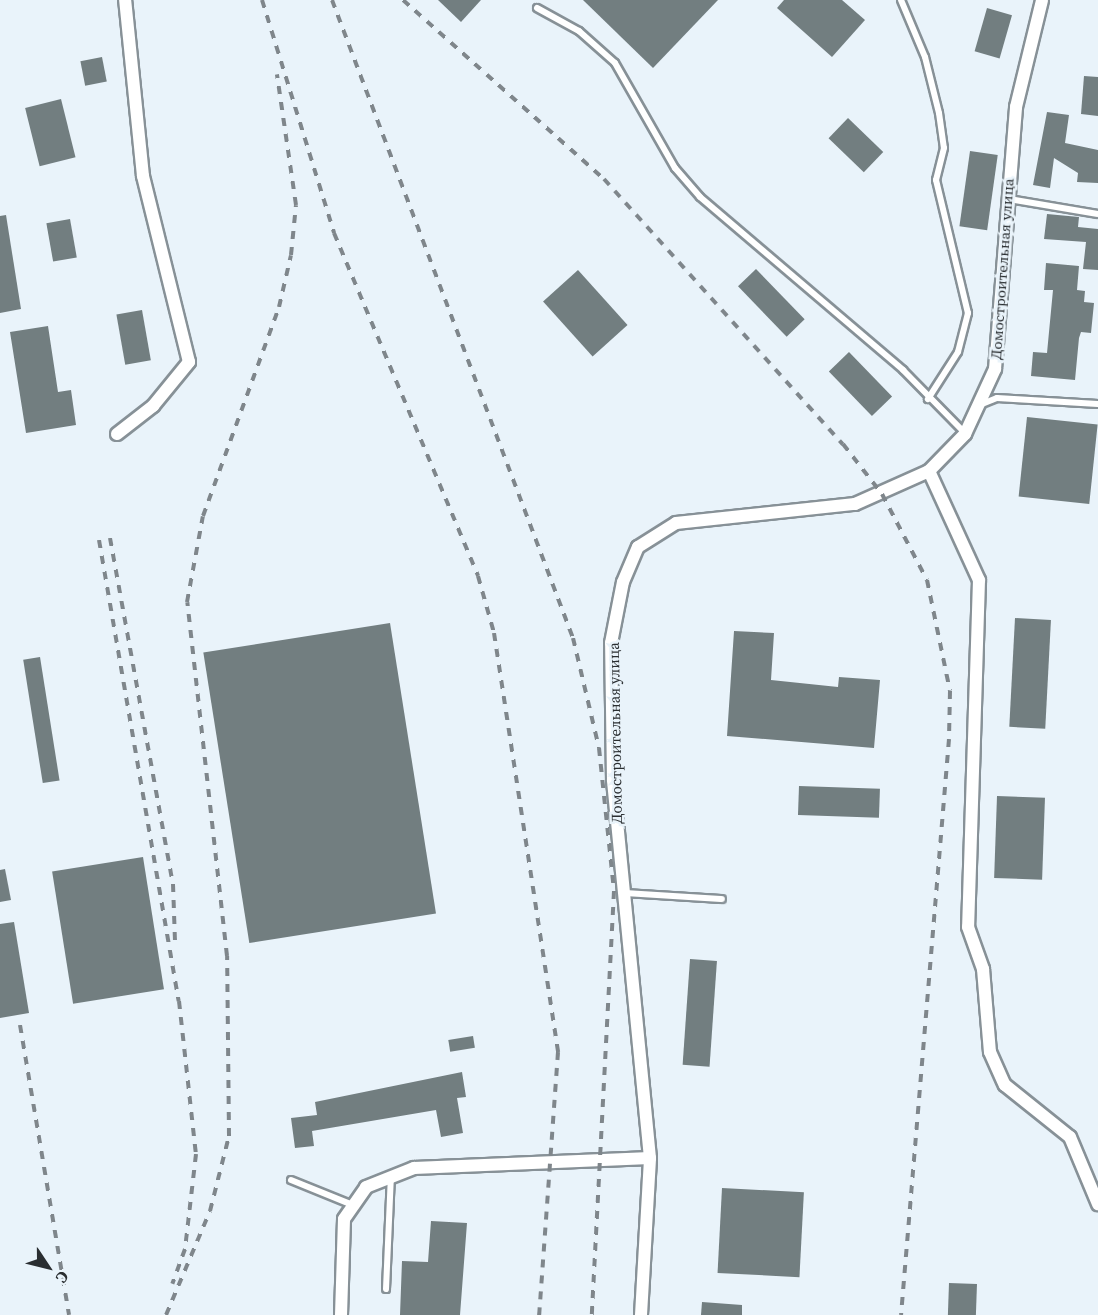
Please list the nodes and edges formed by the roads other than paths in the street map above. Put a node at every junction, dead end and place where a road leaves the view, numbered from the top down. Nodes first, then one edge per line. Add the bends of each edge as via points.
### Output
1 (125, 0) edge
2 (902, 0) edge
3 (1042, 0) edge
4 (537, 8) dead end
5 (1006, 199) junction
6 (1098, 214) edge
7 (928, 399) junction
8 (982, 404) junction
9 (1098, 404) edge
10 (117, 434) dead end
11 (965, 434) junction
12 (929, 471) junction
13 (623, 893) junction
14 (722, 899) dead end
15 (650, 1158) junction
16 (391, 1176) junction
17 (291, 1180) dead end
18 (1098, 1204) edge
19 (353, 1205) junction
20 (386, 1289) dead end
21 (341, 1315) edge
22 (641, 1315) edge

1 - 10 street via 142,176 189,362 153,406
2 - 7 lane via 926,57 939,113 944,148 936,180 968,313 958,352
3 - 5 street, Домостроительная улица via 1016,107
4 - 7 lane via 579,31 615,63 675,168 700,197 903,370
5 - 6 lane
5 - 8 street, Домостроительная улица via 1000,328
7 - 11 lane
8 - 9 lane via 997,398
8 - 11 street, Домостроительная улица
11 - 12 street, Домостроительная улица
12 - 13 street, Домостроительная улица via 855,504 676,523 638,547 623,582 611,643 613,780
12 - 18 street via 979,580 968,927 983,969 990,1052 1005,1085 1070,1137
13 - 14 lane
13 - 15 street, Домостроительная улица
15 - 16 street via 414,1168
15 - 22 street, Домостроительная улица
16 - 19 street via 366,1187
16 - 20 lane
17 - 19 lane
19 - 21 street via 344,1219

